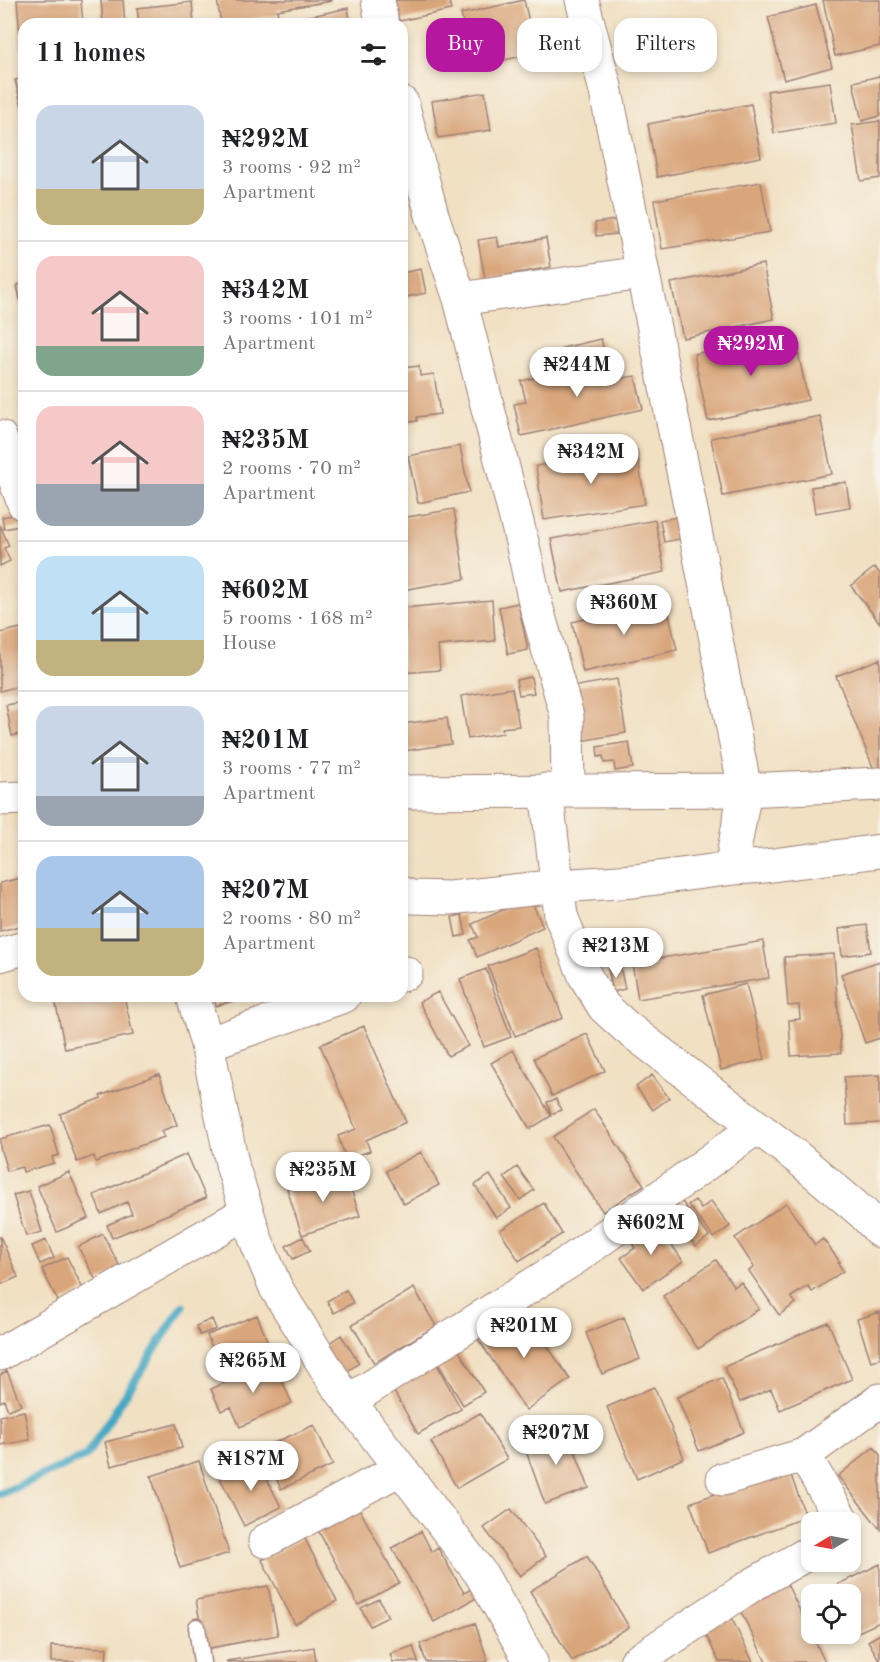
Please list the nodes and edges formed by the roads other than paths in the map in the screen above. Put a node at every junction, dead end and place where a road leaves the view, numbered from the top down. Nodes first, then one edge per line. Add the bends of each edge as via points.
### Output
1 (378, 0) edge
2 (582, 0) edge
3 (381, 18) edge
4 (408, 125) edge
5 (642, 273) junction
6 (460, 299) junction
7 (0, 437) edge
8 (18, 487) edge
9 (880, 784) edge
10 (557, 790) junction
11 (745, 790) junction
12 (408, 792) edge
13 (18, 798) edge
14 (0, 799) edge
15 (880, 851) edge
16 (734, 868) junction
17 (558, 886) junction
18 (408, 896) edge
19 (18, 950) edge
20 (0, 955) edge
21 (195, 1002) edge
22 (327, 1002) edge
23 (207, 1044) junction
24 (757, 1127) junction
25 (247, 1212) junction
26 (880, 1231) edge
27 (0, 1354) edge
28 (880, 1400) edge
29 (349, 1401) junction
30 (804, 1455) junction
31 (400, 1469) junction
32 (723, 1479) dead end
33 (837, 1512) edge
34 (265, 1540) dead end
35 (801, 1557) edge
36 (197, 1628) dead end
37 (202, 1662) edge
38 (531, 1662) edge
39 (636, 1662) edge

1 - 3 street
2 - 5 street
4 - 6 street
5 - 6 street
5 - 11 street
6 - 10 street via 567,716
7 - 8 street
9 - 11 street
10 - 11 street
10 - 12 street
10 - 17 street
11 - 16 street
13 - 14 street
15 - 16 street
16 - 17 street
17 - 18 street via 450,898
17 - 24 street via 561,916 585,976 604,1007
19 - 20 street
21 - 23 street
22 - 23 street
23 - 25 street via 233,1168
24 - 26 street
24 - 29 street via 575,1258
25 - 27 street
25 - 29 street via 276,1288
28 - 30 street
29 - 31 street
30 - 32 street
30 - 33 street
31 - 34 street
31 - 38 street via 481,1574
35 - 39 street
36 - 37 lane

